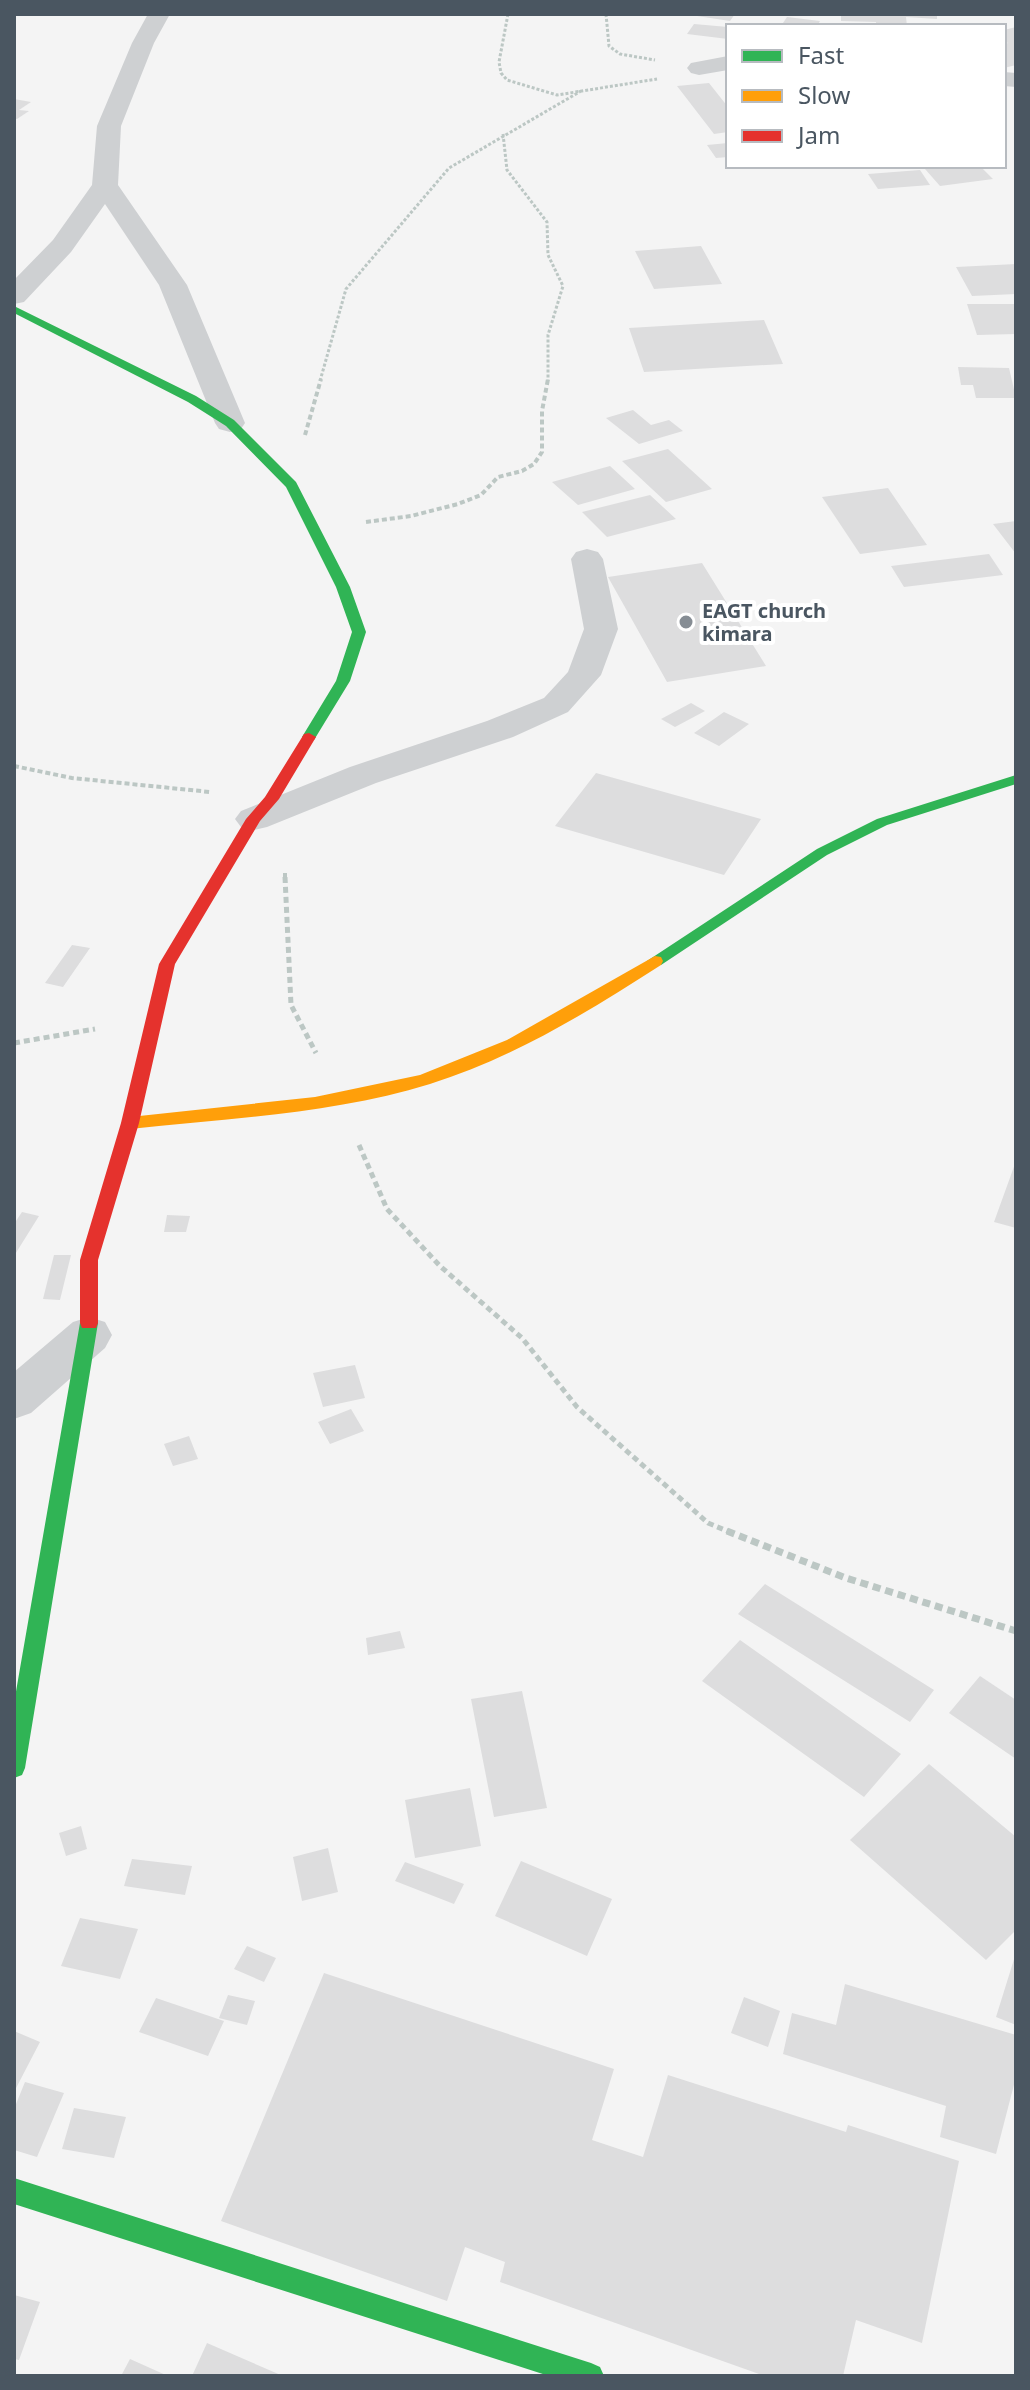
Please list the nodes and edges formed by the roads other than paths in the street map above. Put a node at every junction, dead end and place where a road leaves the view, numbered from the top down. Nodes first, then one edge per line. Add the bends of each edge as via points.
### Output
1 (159, 14) edge
2 (726, 63) edge
3 (699, 68) road end
4 (105, 185) junction
5 (14, 296) edge
6 (14, 309) edge
7 (230, 423) junction
8 (587, 559) dead end
9 (1016, 779) edge
10 (270, 808) junction
11 (130, 1123) junction
12 (89, 1335) junction
13 (14, 1400) edge
14 (14, 1768) edge
15 (14, 2191) edge
16 (591, 2376) edge

1 - 4 street via 109,126
2 - 3 street
4 - 5 street via 62,246
4 - 7 street via 173,285
6 - 7 street
7 - 10 street via 292,485 343,587 359,632 343,681
8 - 10 street via 601,629 584,675 556,705
9 - 11 street via 882,822 822,852 637,973 506,1047 426,1079 340,1100
10 - 11 street via 167,964
11 - 12 street via 89,1260
12 - 13 street
12 - 14 street
15 - 16 street

